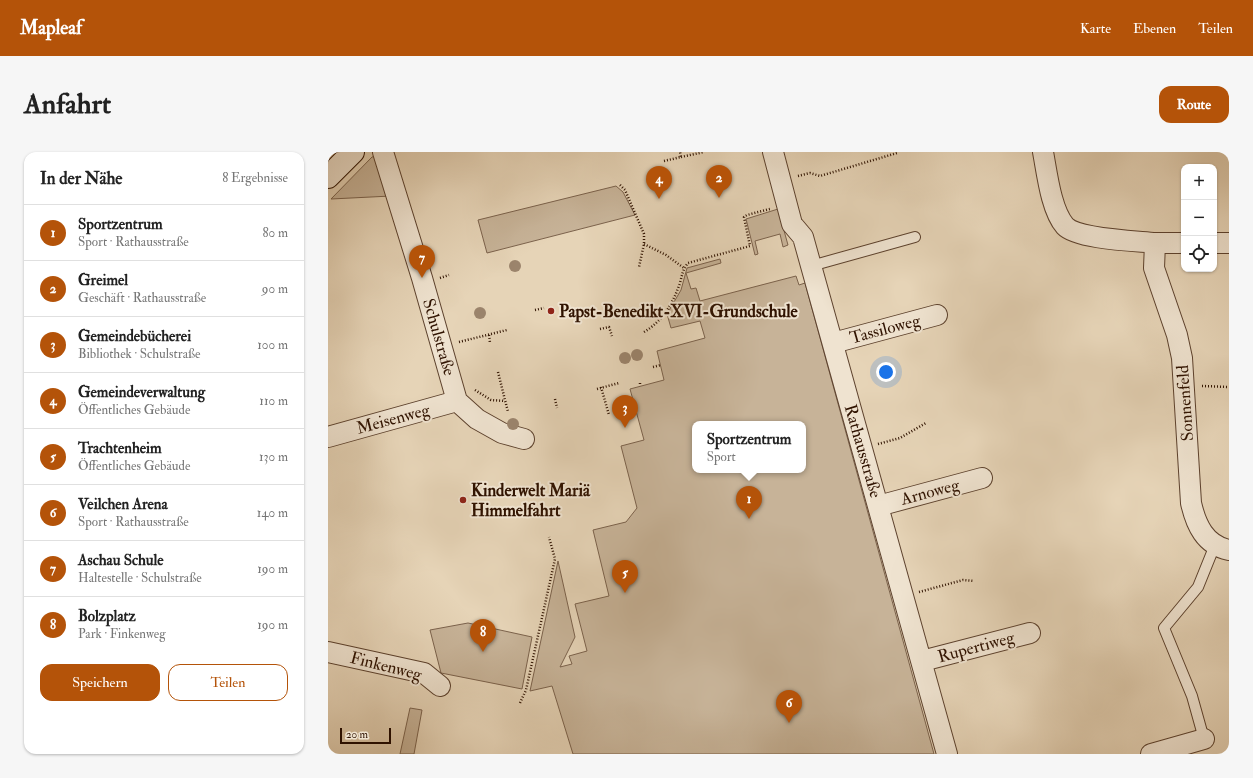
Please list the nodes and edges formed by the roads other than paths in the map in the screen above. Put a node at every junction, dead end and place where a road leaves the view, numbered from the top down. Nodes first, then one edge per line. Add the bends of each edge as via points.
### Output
1 (353, 152) edge
2 (383, 152) edge
3 (773, 152) edge
4 (1043, 152) edge
5 (328, 177) edge
6 (915, 237) dead end
7 (1155, 243) junction
8 (1181, 243) edge
9 (1217, 243) edge
10 (1229, 243) edge
11 (811, 266) junction
12 (937, 315) dead end
13 (833, 343) junction
14 (457, 401) junction
15 (328, 437) edge
16 (524, 439) dead end
17 (982, 478) dead end
18 (878, 506) junction
19 (1222, 548) edge
20 (1030, 633) dead end
21 (328, 652) edge
22 (922, 661) junction
23 (440, 686) dead end
24 (1204, 739) joint
25 (947, 754) edge
26 (1151, 754) edge

1 - 5 main road
2 - 14 street, Schulstraße
3 - 11 street, Rathausstraße via 792,224 803,237
4 - 7 street via 1055,203 1066,227 1080,235
6 - 11 lane
7 - 8 street
7 - 19 street, Sonnenfeld via 1154,268 1177,335 1182,358 1194,518 1206,538
9 - 10 street
11 - 13 street, Rathausstraße
12 - 13 street, Tassiloweg
13 - 18 street, Rathausstraße
14 - 15 street, Meisenweg
14 - 16 street via 477,420 502,433
17 - 18 street, Arnoweg
18 - 22 street, Rathausstraße
19 - 24 lane via 1198,587 1164,628 1192,696
20 - 22 street, Rupertiweg
21 - 23 street, Finkenweg via 424,673
22 - 25 street, Rathausstraße
24 - 26 street

